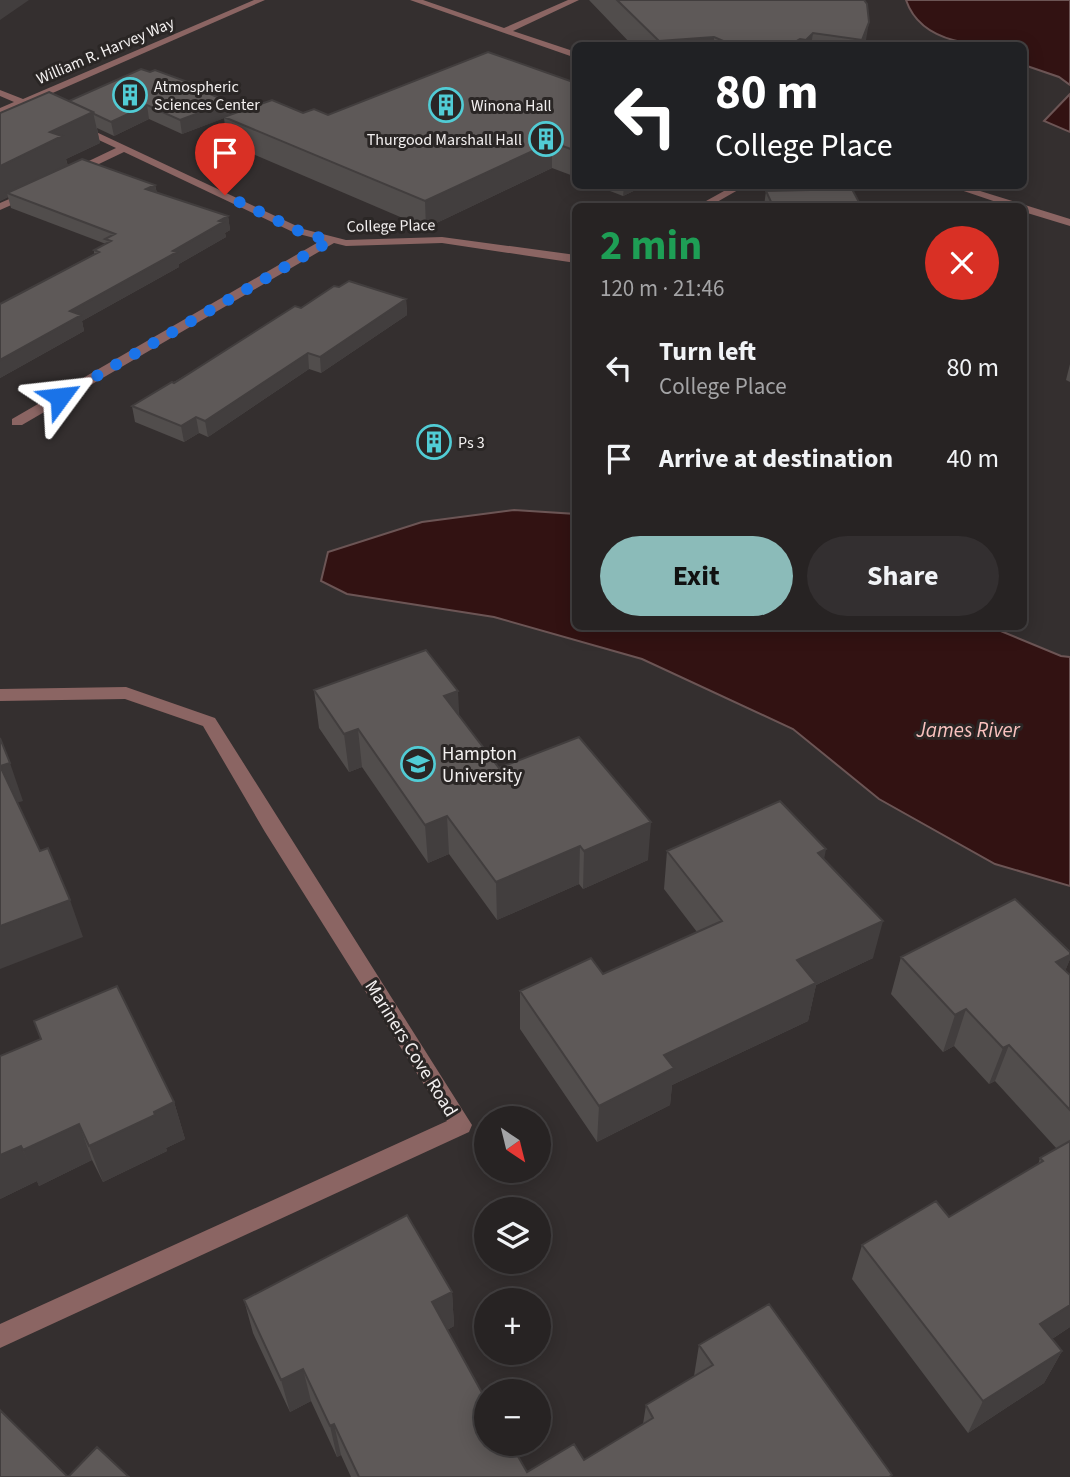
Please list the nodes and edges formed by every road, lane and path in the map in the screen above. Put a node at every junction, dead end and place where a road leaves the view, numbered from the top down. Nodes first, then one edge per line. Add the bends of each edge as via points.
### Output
1 (261, 0) edge
2 (414, 0) edge
3 (575, 0) edge
4 (504, 31) junction
5 (572, 54) edge
6 (0, 93) edge
7 (26, 101) junction
8 (0, 112) edge
9 (125, 148) junction
10 (60, 179) edge
11 (734, 189) edge
12 (964, 189) edge
13 (36, 190) edge
14 (709, 203) edge
15 (1008, 203) edge
16 (0, 207) edge
17 (1027, 209) edge
18 (1070, 223) edge
19 (330, 241) junction
20 (572, 258) edge
21 (17, 422) dead end
22 (0, 695) edge
23 (0, 1335) edge

1 - 7 street, William R. Harvey Way
2 - 4 street
3 - 4 street
4 - 5 street
6 - 7 street, College Place
7 - 8 street, William R. Harvey Way
7 - 9 street, College Place
9 - 10 street
9 - 19 street, College Place via 299,231
11 - 14 street
12 - 15 street
13 - 16 street
17 - 18 street
19 - 20 street, College Place via 442,240
19 - 21 street
22 - 23 street, Mariners Cove Road via 126,693 209,722 461,1125

